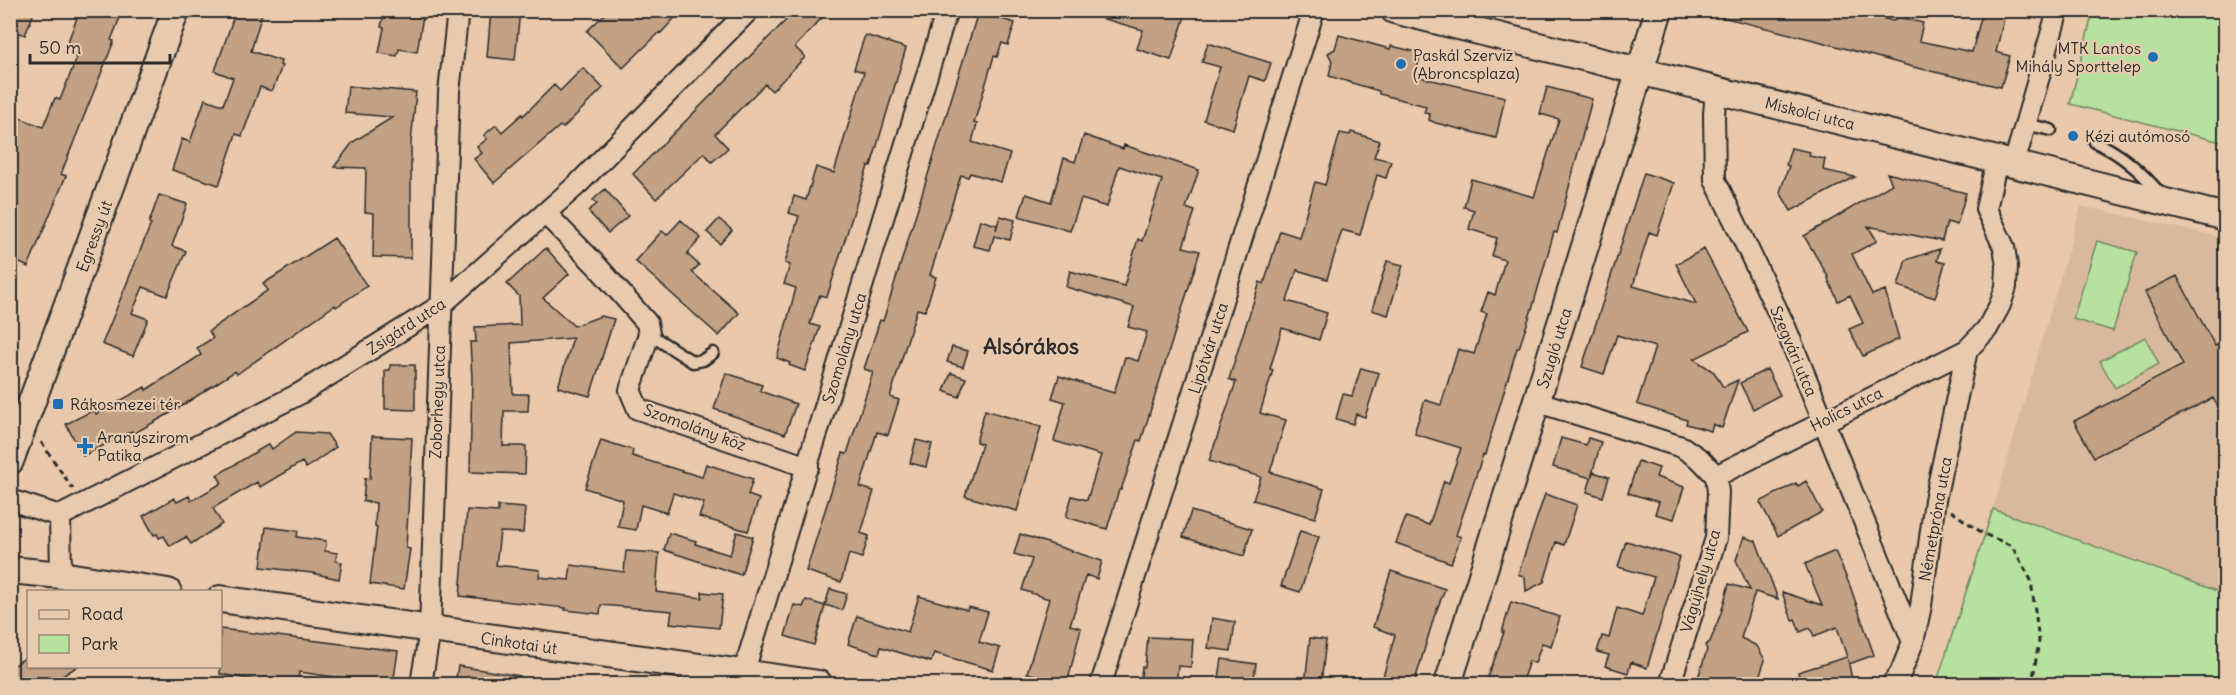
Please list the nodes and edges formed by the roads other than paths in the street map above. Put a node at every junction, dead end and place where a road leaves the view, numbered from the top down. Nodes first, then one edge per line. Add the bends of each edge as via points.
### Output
1 (176, 10) edge
2 (459, 10) edge
3 (749, 10) edge
4 (947, 10) edge
5 (1314, 10) edge
6 (1394, 10) edge
7 (1659, 10) edge
8 (2058, 10) edge
9 (1640, 71) junction
10 (1716, 89) junction
11 (2026, 124) junction
12 (2051, 130) dead end
13 (2095, 142) dead end
14 (2006, 162) junction
15 (2168, 202) junction
16 (545, 213) junction
17 (2226, 217) edge
18 (440, 306) junction
19 (649, 334) junction
20 (1966, 350) junction
21 (713, 353) dead end
22 (1538, 402) junction
23 (1823, 420) junction
24 (10, 461) edge
25 (808, 467) junction
26 (1716, 476) junction
27 (10, 500) edge
28 (60, 516) junction
29 (10, 570) edge
30 (61, 576) junction
31 (161, 590) edge
32 (222, 599) edge
33 (430, 630) junction
34 (1913, 642) junction
35 (742, 679) edge
36 (421, 684) edge
37 (819, 684) edge
38 (1101, 684) edge
39 (1448, 684) edge
40 (1670, 684) edge
41 (1892, 684) edge

1 - 24 street, Egressy út
2 - 18 street, Zoborhegy utca via 449,92
3 - 16 street, Zsigárd utca
4 - 25 street, Szomolány utca
5 - 38 street, Lipótvár utca
6 - 9 street, Miskolci utca
7 - 9 street, Szugló utca
8 - 11 street
9 - 10 street, Miskolci utca
9 - 22 street, Szugló utca
10 - 14 street, Miskolci utca
10 - 23 street, Szegvári utca via 1714,180 1786,329
11 - 12 lane
11 - 14 street
13 - 15 lane via 2112,149 2144,174
14 - 15 street, Miskolci utca
14 - 20 street, Holics utca via 1986,209 2004,247 2006,287 1988,329
15 - 17 street, Miskolci utca
16 - 18 street, Zsigárd utca
16 - 19 street via 647,324
18 - 28 street, Zsigárd utca via 299,394
18 - 33 street, Zoborhegy utca
19 - 21 lane via 693,362
19 - 25 street, Szomolány köz via 630,390 638,409
20 - 23 street, Holics utca
20 - 34 street, Németpróna utca via 1935,500
22 - 26 street via 1682,447
22 - 39 street, Szugló utca
23 - 26 street, Holics utca
23 - 34 street, Szegvári utca
25 - 35 street, Szomolány utca
26 - 40 street, Vágújhely utca via 1716,538
27 - 28 street
28 - 30 street
29 - 30 street
30 - 31 street
32 - 33 street, Cinkotai út
33 - 35 street, Cinkotai út
33 - 36 street, Zoborhegy utca
34 - 41 street, Németpróna utca
35 - 37 street, Cinkotai út

